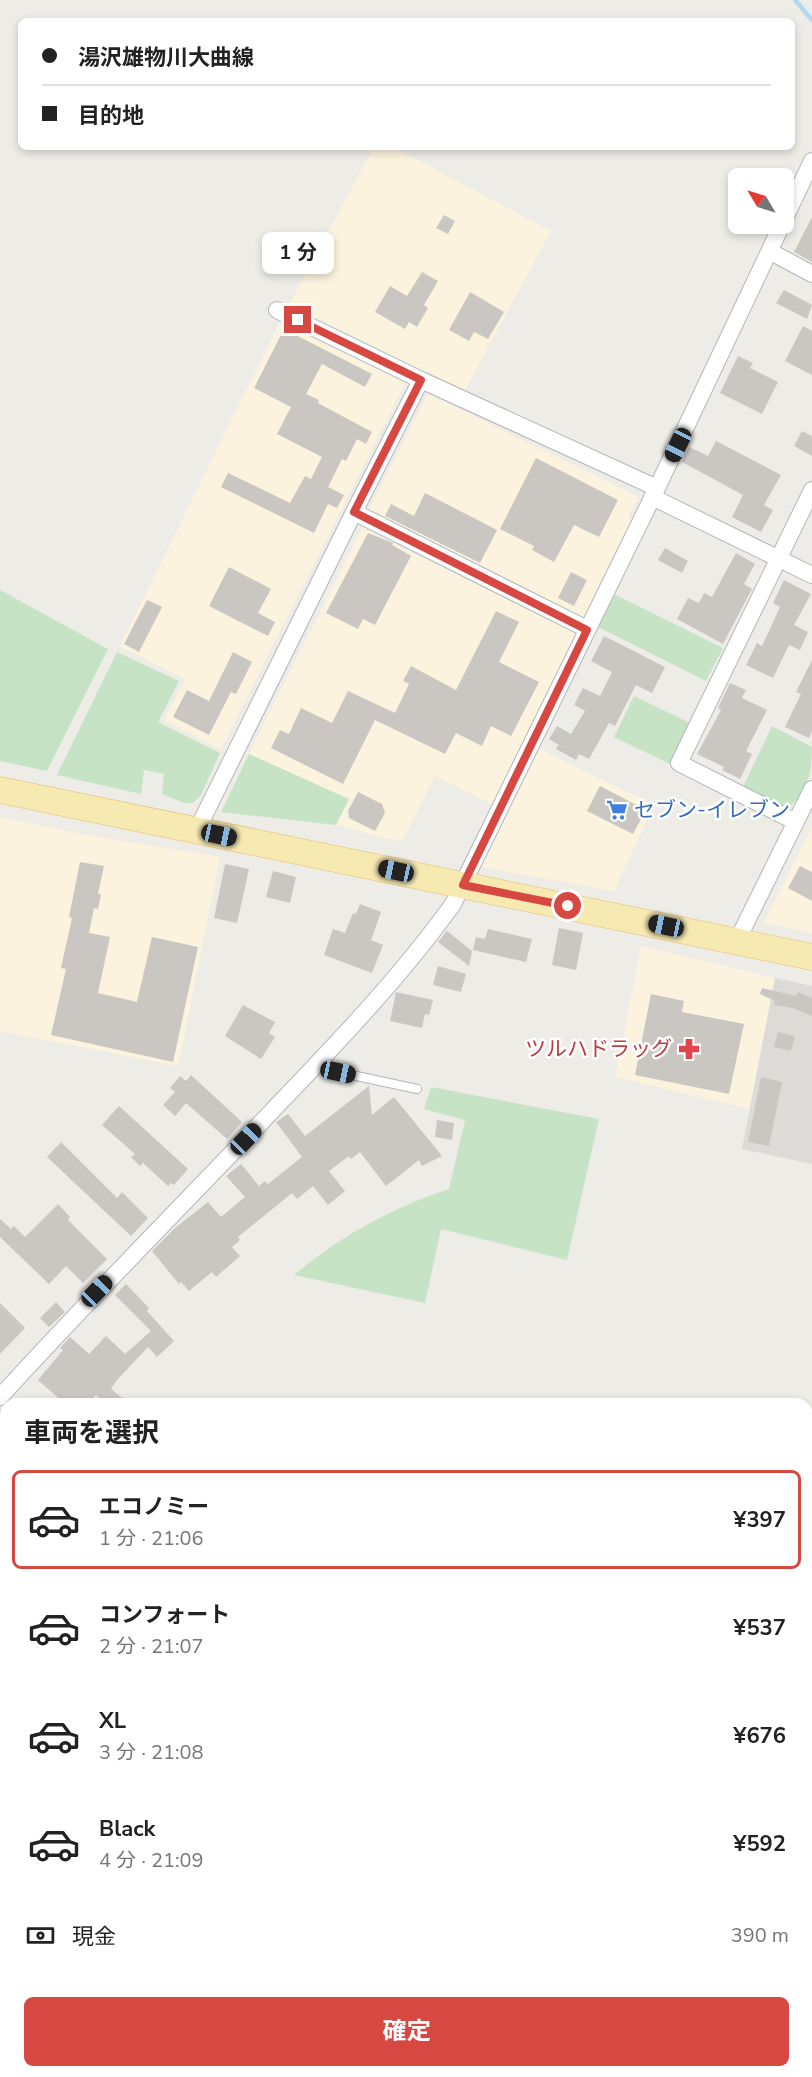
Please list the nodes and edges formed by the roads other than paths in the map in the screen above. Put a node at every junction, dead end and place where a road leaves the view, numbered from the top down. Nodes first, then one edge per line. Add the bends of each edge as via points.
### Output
1 (812, 161) edge
2 (771, 252) junction
3 (812, 274) edge
4 (277, 310) dead end
5 (421, 380) junction
6 (812, 490) edge
7 (654, 493) junction
8 (354, 512) junction
9 (778, 559) junction
10 (812, 575) edge
11 (587, 630) junction
12 (812, 789) edge
13 (0, 790) edge
14 (796, 822) junction
15 (197, 830) junction
16 (463, 885) junction
17 (736, 940) junction
18 (812, 957) edge
19 (321, 1061) junction
20 (417, 1089) dead end
21 (0, 1397) edge

1 - 2 street
2 - 3 street
2 - 7 street
4 - 5 street
5 - 7 street
5 - 8 street
6 - 9 street
7 - 9 street
7 - 11 street
8 - 11 street
8 - 15 street
9 - 10 street
9 - 14 street via 679,763
11 - 16 street
12 - 14 street
13 - 15 main road
14 - 17 street
15 - 16 main road
16 - 17 main road
16 - 19 street via 424,945
17 - 18 main road
19 - 20 lane via 338,1072
19 - 21 street

